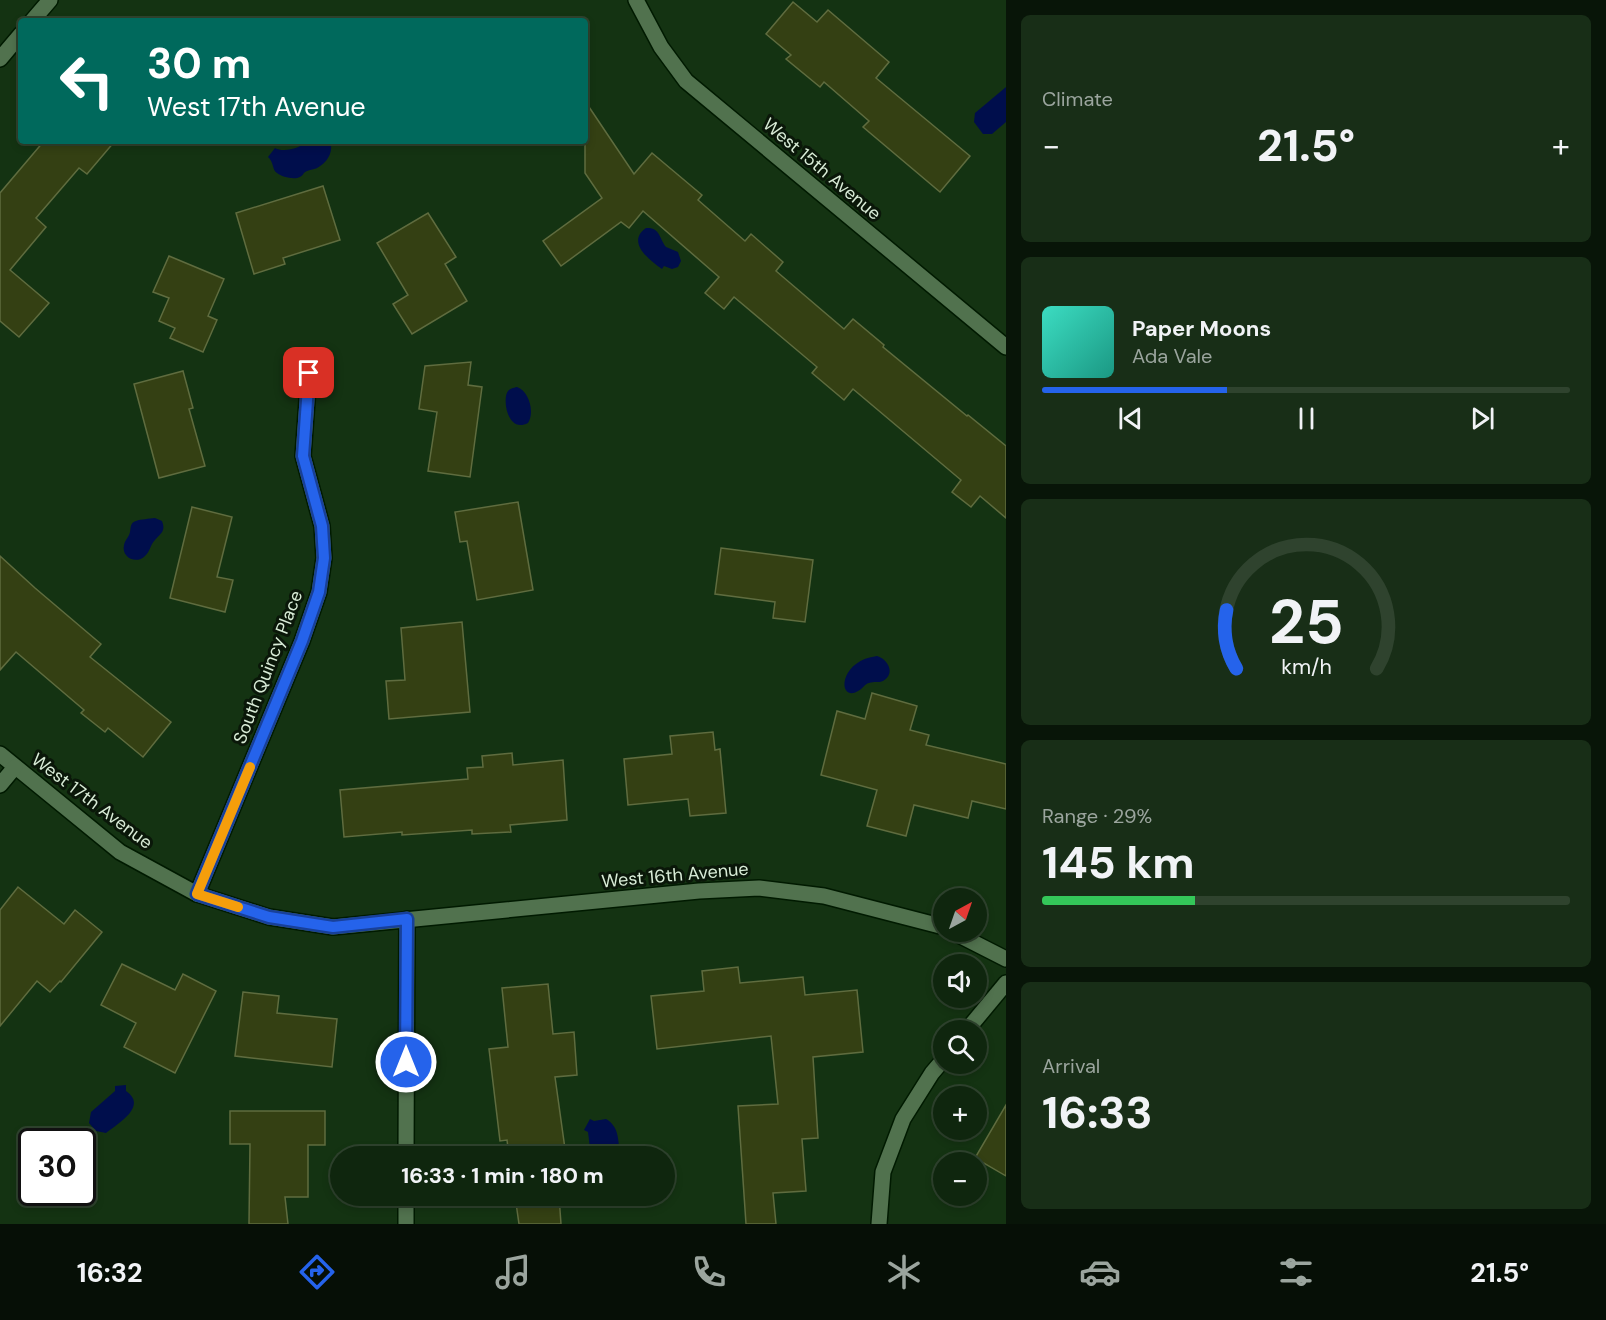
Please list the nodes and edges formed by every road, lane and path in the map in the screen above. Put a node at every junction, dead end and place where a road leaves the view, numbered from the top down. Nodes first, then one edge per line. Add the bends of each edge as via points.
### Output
1 (50, 0) edge
2 (636, 0) edge
3 (35, 18) edge
4 (18, 38) edge
5 (0, 59) edge
6 (1006, 347) edge
7 (309, 373) dead end
8 (0, 754) edge
9 (15, 767) junction
10 (0, 785) edge
11 (197, 894) junction
12 (407, 919) junction
13 (933, 924) edge
14 (973, 942) edge
15 (1006, 958) edge
16 (1006, 983) edge
17 (975, 1020) edge
18 (933, 1072) edge
19 (406, 1146) edge
20 (406, 1206) edge
21 (406, 1224) edge
22 (879, 1224) edge

1 - 3 street
2 - 6 street, West 15th Avenue via 661,47 686,81
4 - 5 street
7 - 11 street, South Quincy Place via 303,456 322,526 324,558 319,592
8 - 9 street, West 17th Avenue
9 - 10 street
9 - 11 street, West 17th Avenue via 120,852
11 - 12 street, West 17th Avenue via 269,917 333,927
12 - 13 street, West 16th Avenue via 759,888 824,896
12 - 19 street
14 - 15 street
16 - 17 street
18 - 22 street via 903,1119 883,1172
20 - 21 street

